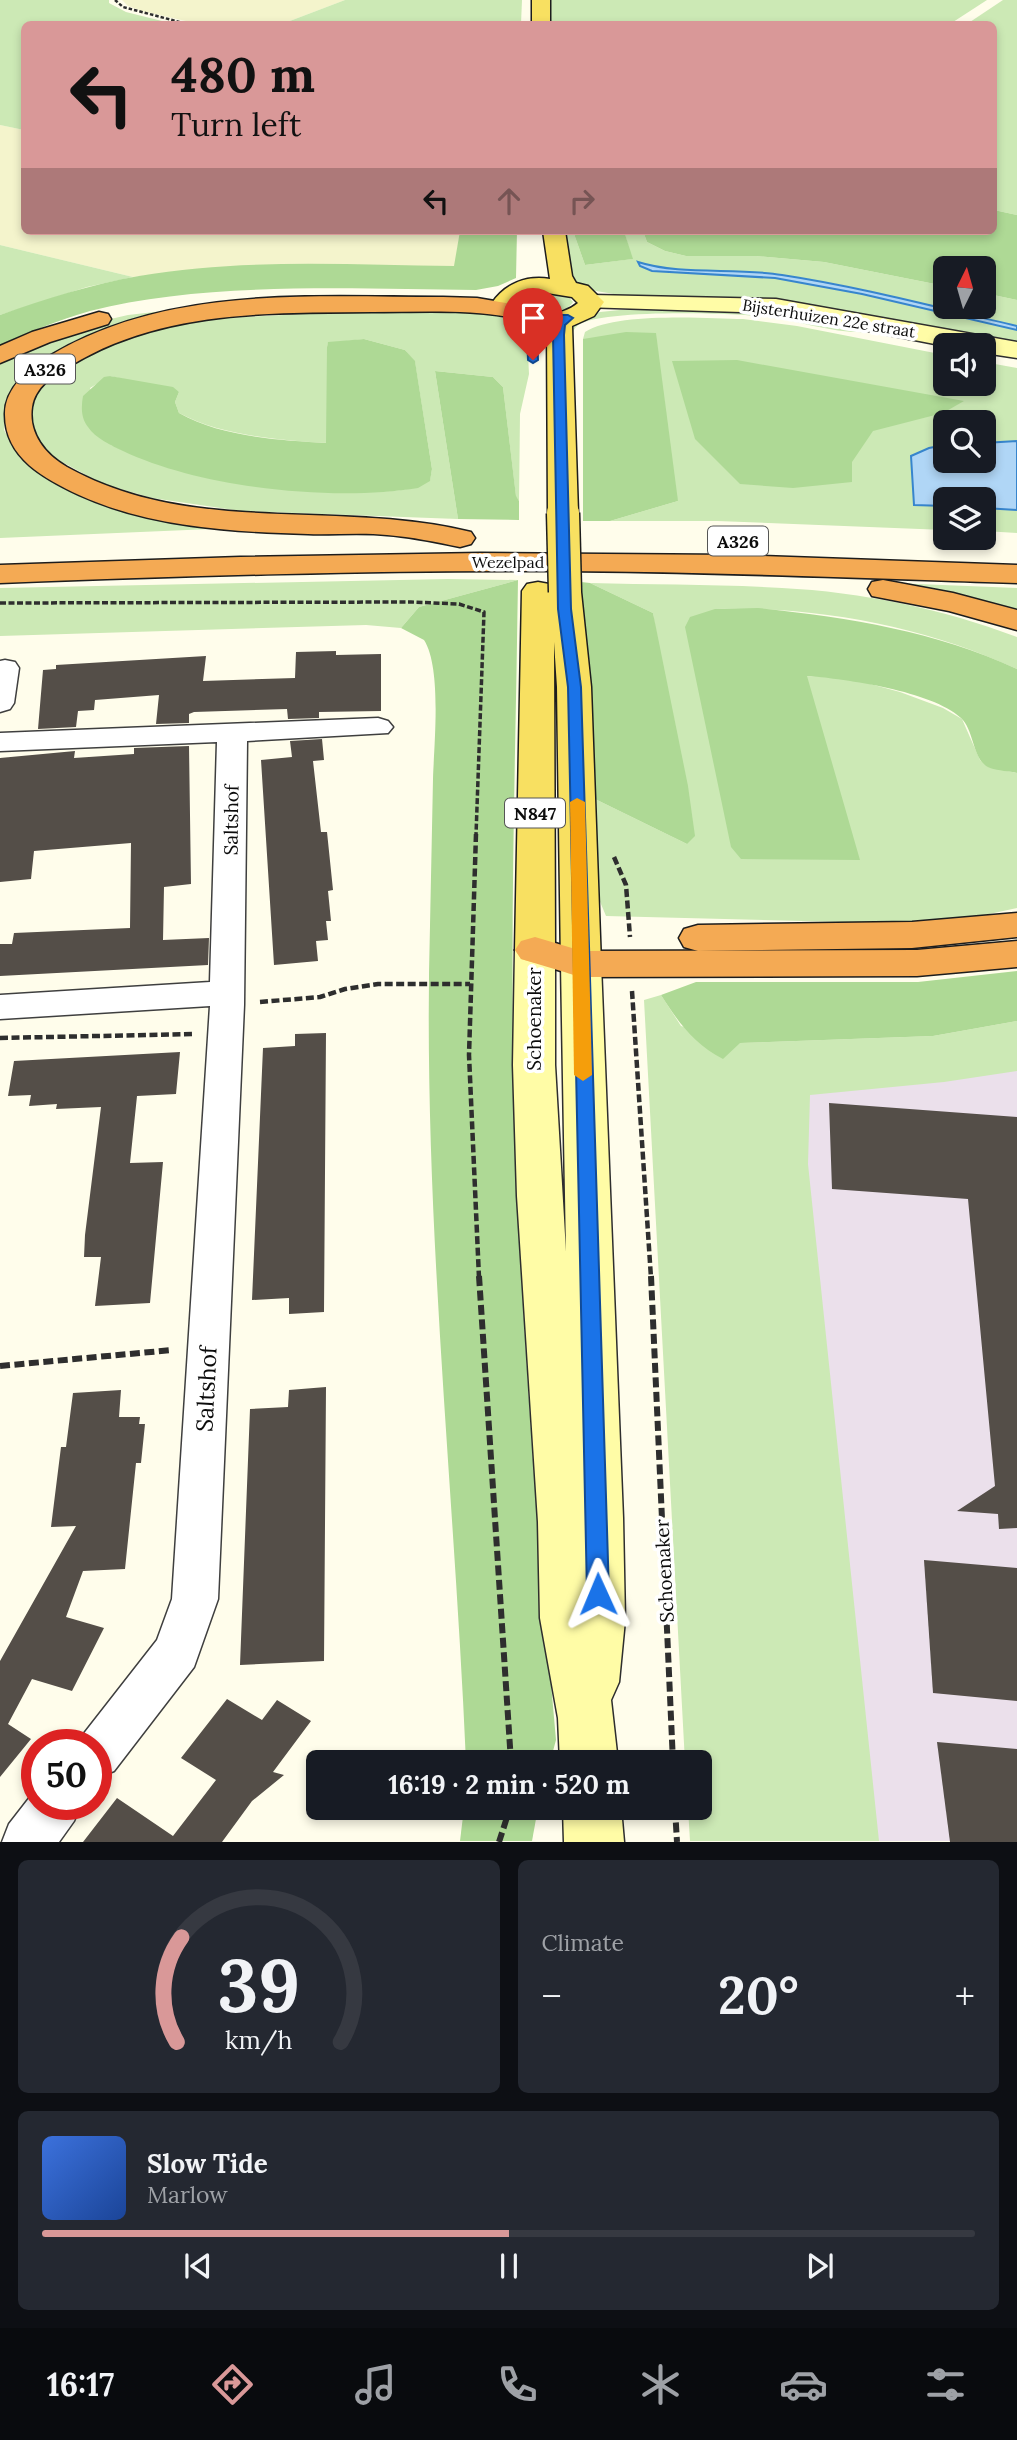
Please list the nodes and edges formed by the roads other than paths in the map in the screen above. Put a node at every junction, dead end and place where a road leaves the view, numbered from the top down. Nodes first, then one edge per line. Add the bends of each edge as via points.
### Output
1 (541, 0) edge
2 (541, 21) edge
3 (537, 235) edge
4 (555, 235) edge
5 (565, 286) junction
6 (518, 302) junction
7 (592, 302) junction
8 (568, 318) junction
9 (933, 336) edge
10 (996, 347) edge
11 (533, 348) dead end
12 (1017, 350) edge
13 (0, 355) edge
14 (534, 403) dead end
15 (551, 513) junction
16 (460, 538) junction
17 (1017, 550) edge
18 (0, 551) edge
19 (642, 563) junction
20 (0, 574) edge
21 (1017, 575) edge
22 (551, 592) junction
23 (1017, 620) edge
24 (5, 668) dead end
25 (0, 704) edge
26 (378, 727) dead end
27 (232, 732) junction
28 (0, 741) edge
29 (1017, 925) edge
30 (535, 950) junction
31 (581, 951) junction
32 (630, 951) junction
33 (1017, 954) edge
34 (0, 1007) edge
35 (226, 1010) junction
36 (112, 1734) edge
37 (588, 1740) edge
38 (44, 1820) edge
39 (593, 1820) edge
40 (27, 1842) edge
41 (594, 1842) edge

1 - 2 main road
3 - 6 main road via 535,269
4 - 5 main road
5 - 6 main road
5 - 7 main road
6 - 8 main road
6 - 11 main road
6 - 13 highway, A326 via 278,297 170,304 81,323
6 - 16 highway, A326 via 494,307 295,306 154,321 62,357 40,373 18,405 24,443 39,460 64,477 135,504 224,519 396,527
7 - 8 main road via 588,310
7 - 9 main road, Bijsterhuizen 22e straat via 776,306
8 - 15 main road, Schoenaker / N847 via 560,323 558,335
10 - 12 main road, Bijsterhuizen 22e straat
14 - 15 main road, Schoenaker / N847
15 - 22 main road, Schoenaker / N847, bridge
16 - 17 highway, Wezelpad / A326
16 - 18 highway, Wezelpad / A326
19 - 20 highway, Wezelpad / A326 via 300,563
19 - 21 highway, Wezelpad / A326
19 - 23 highway, A326 via 696,575 886,589
22 - 30 main road, Schoenaker / N847
22 - 31 main road, Schoenaker / N847 via 575,687
24 - 25 street
26 - 27 street
27 - 28 street
27 - 35 street, Saltshof
29 - 32 highway
30 - 31 highway
30 - 37 main road, Schoenaker / N847 via 539,1196 567,1618
31 - 32 highway
31 - 37 main road, Schoenaker / N847 via 598,1620
32 - 33 highway via 917,963
34 - 35 street
35 - 36 street, Saltshof via 195,1599 177,1652
38 - 40 street
39 - 41 main road

